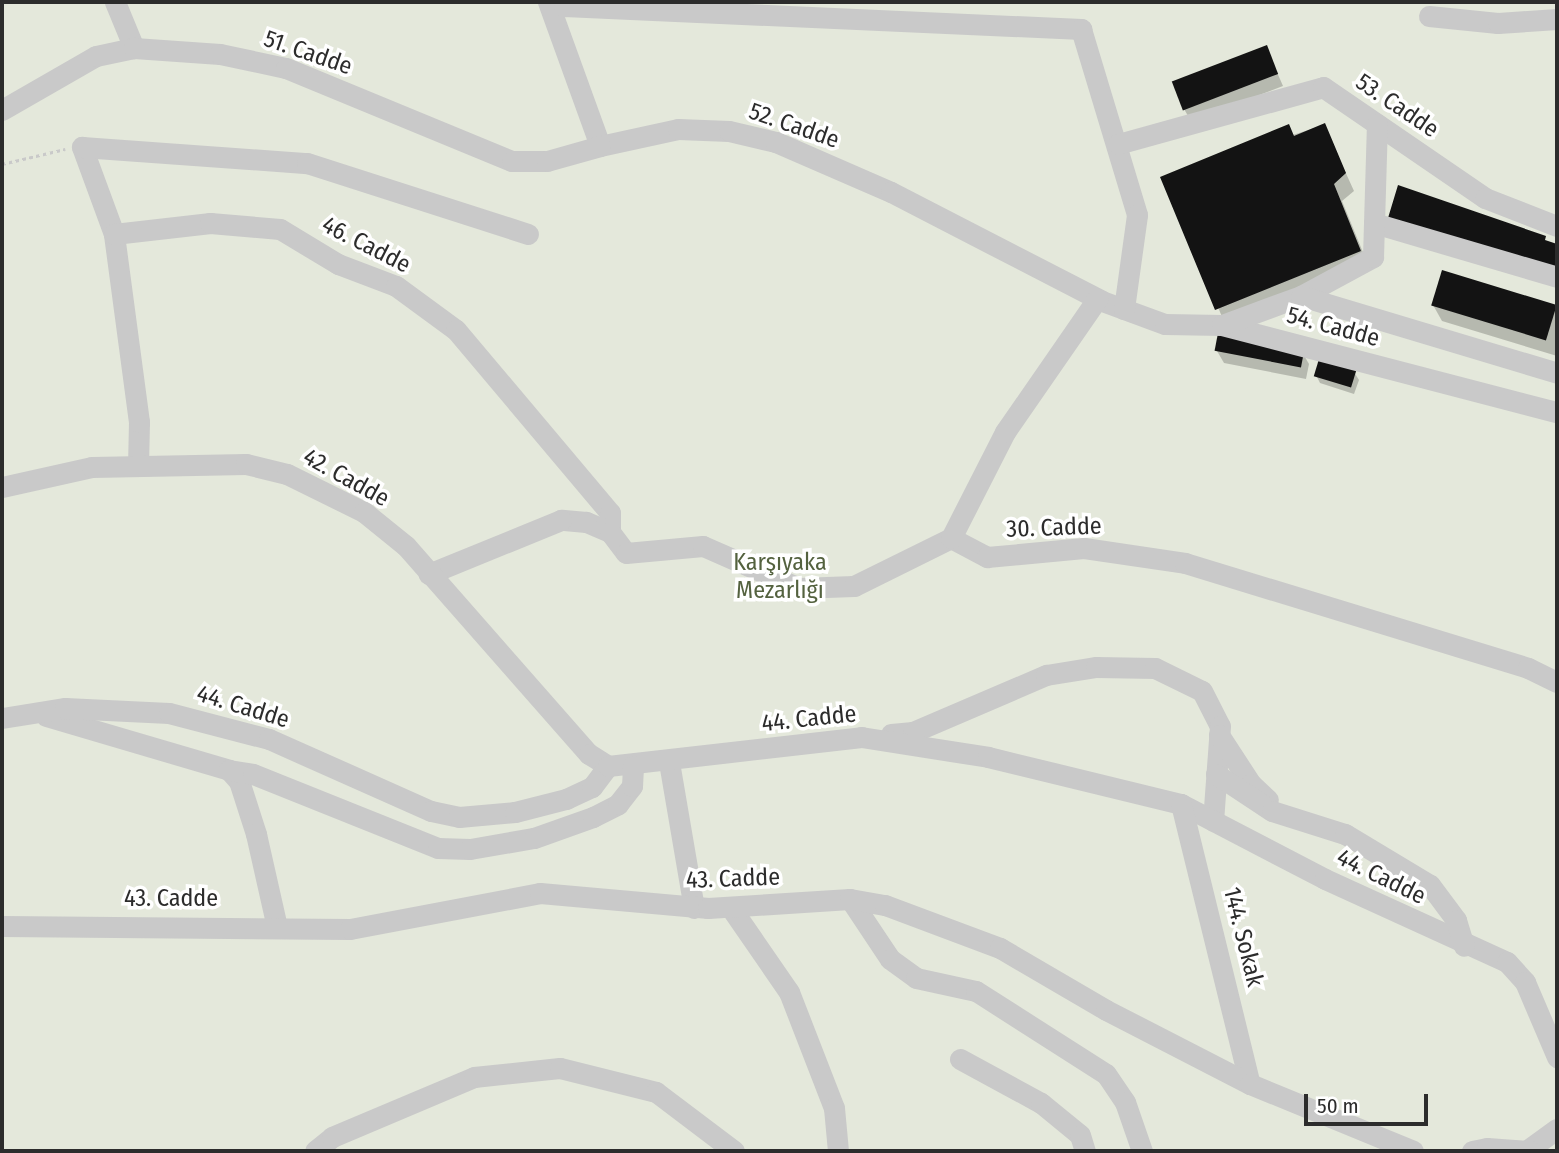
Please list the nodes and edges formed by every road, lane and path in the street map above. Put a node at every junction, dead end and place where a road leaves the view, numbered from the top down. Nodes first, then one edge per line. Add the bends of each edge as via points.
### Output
1 (115, 2) edge
2 (548, 2) edge
3 (560, 2) edge
4 (1429, 16) dead end
5 (1557, 19) edge
6 (134, 48) junction
7 (2, 110) edge
8 (1377, 124) junction
9 (1118, 144) junction
10 (600, 146) junction
11 (82, 147) junction
12 (2, 164) edge
13 (1374, 223) junction
14 (1557, 226) edge
15 (114, 233) junction
16 (528, 233) dead end
17 (1557, 277) edge
18 (1301, 296) junction
19 (1097, 299) junction
20 (1124, 309) junction
21 (1222, 325) junction
22 (1557, 373) edge
23 (1557, 412) edge
24 (138, 466) junction
25 (2, 487) edge
26 (610, 532) junction
27 (951, 538) junction
28 (429, 574) junction
29 (1557, 682) edge
30 (30, 712) junction
31 (2, 718) edge
32 (1219, 735) junction
33 (861, 737) junction
34 (669, 762) junction
35 (608, 766) junction
36 (633, 766) junction
37 (229, 770) junction
38 (1216, 774) junction
39 (1181, 804) junction
40 (1281, 814) junction
41 (1213, 821) junction
42 (850, 899) junction
43 (694, 908) junction
44 (731, 908) junction
45 (2, 926) edge
46 (277, 927) junction
47 (1464, 946) junction
48 (1557, 1057) edge
49 (960, 1059) dead end
50 (1250, 1084) junction
51 (1557, 1129) edge
52 (1530, 1150) edge
53 (315, 1151) edge
54 (734, 1151) edge
55 (838, 1151) edge
56 (1085, 1151) edge
57 (1142, 1151) edge
58 (1413, 1151) edge
59 (1472, 1151) edge

1 - 6 lane
2 - 10 lane
3 - 9 lane via 564,6 1081,29
4 - 5 lane via 1498,23
6 - 7 lane, 51. Cadde via 96,56
6 - 10 lane, 51. Cadde via 220,54 286,68 512,161 547,161
8 - 9 lane, 53. Cadde via 1323,87
8 - 13 lane
8 - 14 lane, 53. Cadde via 1485,198
9 - 20 lane via 1137,215
10 - 19 lane, 52. Cadde via 678,129 729,131 776,142 891,192
11 - 12 path
11 - 15 lane
11 - 16 lane via 307,163
13 - 17 lane
13 - 18 lane via 1373,257
15 - 24 lane via 139,422
15 - 26 lane, 46. Cadde via 210,223 280,229 338,264 396,286 456,330 610,513
18 - 21 lane
18 - 22 lane
19 - 20 lane, 54. Cadde
19 - 27 lane via 1006,432
20 - 21 lane, 54. Cadde via 1165,324
21 - 23 lane, 54. Cadde
24 - 25 lane, 42. Cadde via 92,467
24 - 28 lane, 42. Cadde via 246,464 287,474 364,512 406,546
26 - 27 lane via 626,553 703,546 799,588 855,586
26 - 28 lane via 586,522 561,520
27 - 29 lane, 30. Cadde via 987,557 1084,548 1185,563 1528,668
28 - 35 lane, 42. Cadde via 589,754
30 - 31 lane, 44. Cadde
30 - 35 lane, 44. Cadde via 65,708 169,713 269,739 431,811 459,817 515,812 566,799 592,786
30 - 37 lane
32 - 33 lane via 1220,726 1202,691 1155,668 1096,667 1046,675 913,732
32 - 38 lane
32 - 40 lane via 1251,784
33 - 34 lane, 44. Cadde
33 - 39 lane, 44. Cadde via 988,757
34 - 36 lane, 44. Cadde
34 - 43 lane
35 - 36 lane, 44. Cadde
36 - 37 lane via 632,786 618,804 593,817 534,838 470,849 438,848 253,774
37 - 46 lane via 239,781 256,834
38 - 40 lane
38 - 41 lane
39 - 41 lane, 44. Cadde
39 - 50 lane, 144. Sokak
40 - 47 lane via 1345,834 1430,885 1456,920
41 - 47 lane, 44. Cadde
42 - 44 lane, 43. Cadde
42 - 50 lane, 43. Cadde via 885,905 1000,948 1106,1010
42 - 57 lane via 890,959 916,978 976,991 1106,1074 1125,1102
43 - 44 lane, 43. Cadde
43 - 46 lane, 43. Cadde via 540,893 351,929
44 - 55 lane via 789,992 834,1108
45 - 46 lane, 43. Cadde
47 - 48 lane, 44. Cadde via 1507,962 1525,982
49 - 56 lane via 1041,1103 1080,1135
50 - 58 lane, 43. Cadde
51 - 52 lane
52 - 59 lane
53 - 54 lane via 332,1137 474,1077 561,1068 656,1092

